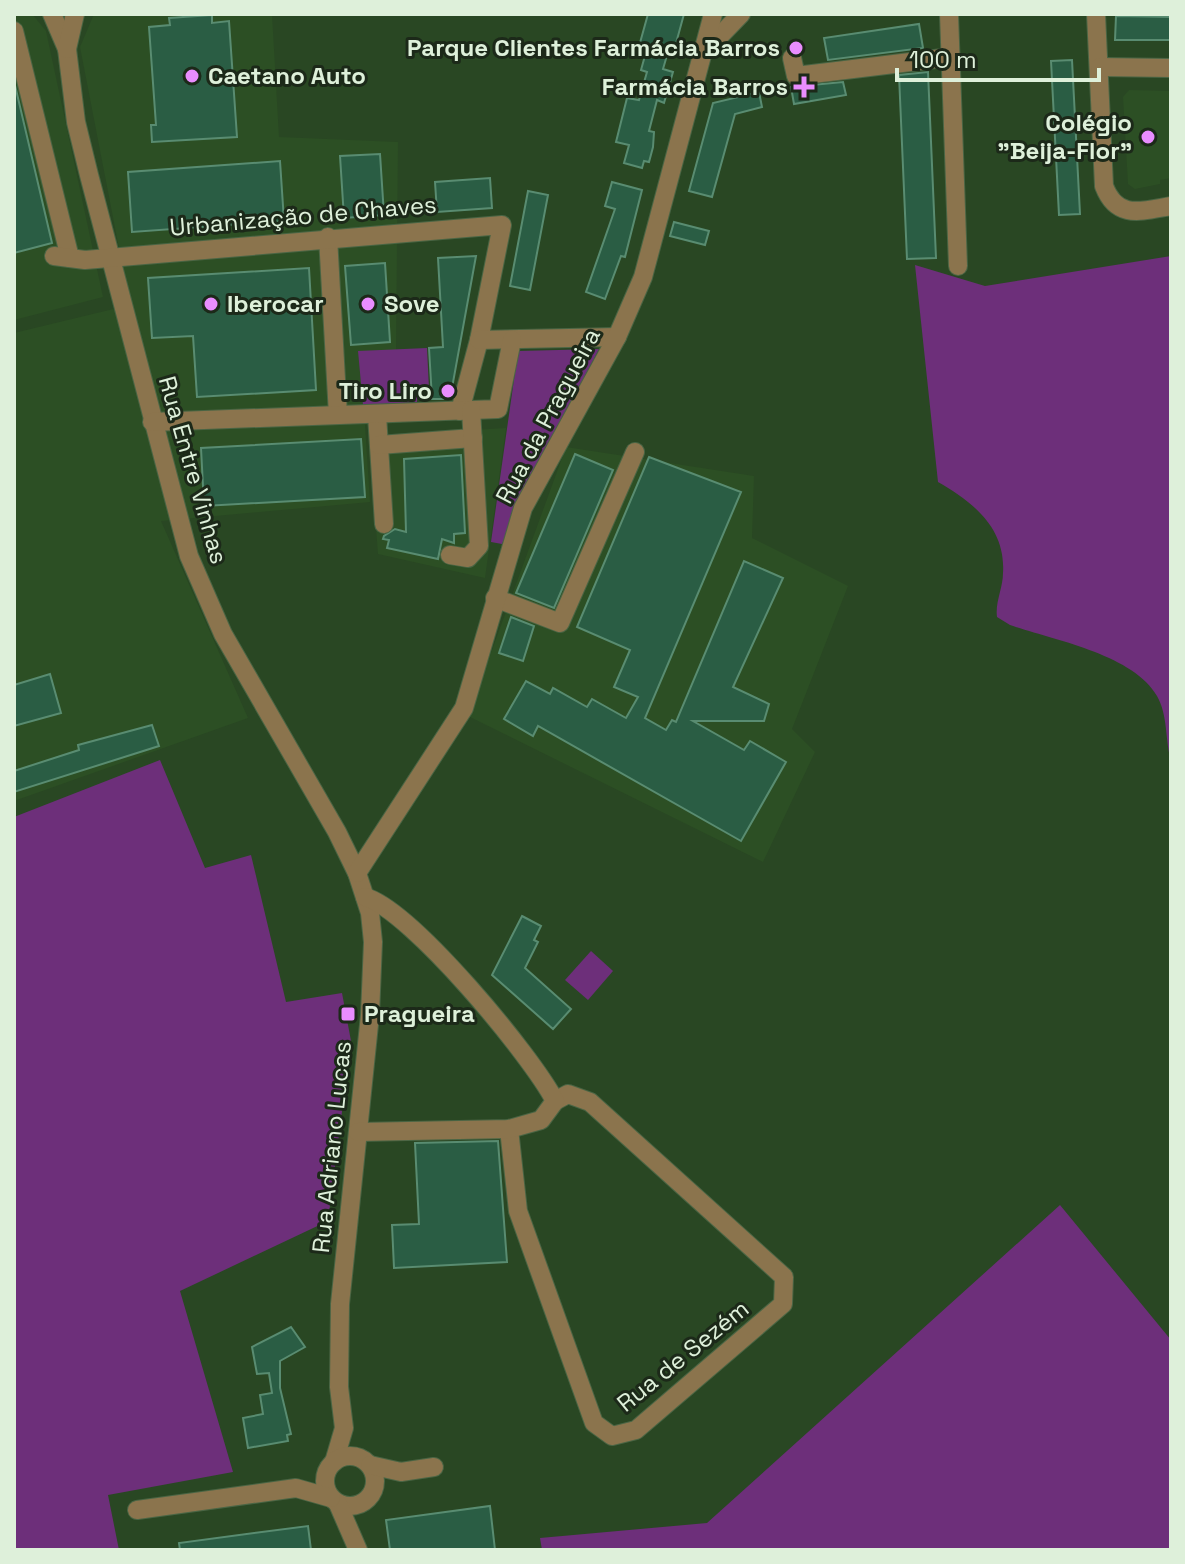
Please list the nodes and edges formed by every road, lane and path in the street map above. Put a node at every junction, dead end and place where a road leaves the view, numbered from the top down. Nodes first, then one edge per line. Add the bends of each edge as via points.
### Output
1 (52, 14) edge
2 (75, 14) edge
3 (713, 14) edge
4 (741, 14) edge
5 (949, 14) edge
6 (1096, 14) edge
7 (14, 31) edge
8 (67, 49) junction
9 (706, 52) junction
10 (951, 57) junction
11 (792, 58) dead end
12 (1100, 67) junction
13 (1171, 68) edge
14 (1171, 206) edge
15 (328, 237) junction
16 (109, 256) junction
17 (958, 266) dead end
18 (617, 337) junction
19 (479, 340) junction
20 (512, 340) junction
21 (466, 410) junction
22 (338, 415) junction
23 (377, 415) junction
24 (152, 422) junction
25 (473, 438) junction
26 (379, 445) junction
27 (635, 452) dead end
28 (384, 524) dead end
29 (450, 555) dead end
30 (495, 598) junction
31 (357, 873) junction
32 (365, 897) junction
33 (555, 1101) junction
34 (509, 1129) junction
35 (358, 1132) junction
36 (344, 1428) junction
37 (366, 1462) junction
38 (331, 1466) junction
39 (434, 1467) dead end
40 (401, 1472) junction
41 (296, 1488) junction
42 (369, 1497) junction
43 (334, 1501) junction
44 (137, 1510) dead end
45 (358, 1546) edge

1 - 8 street, Rua Entre Vinhas
2 - 8 street, Rua Entre Vinhas
3 - 9 street, Rua da Pragueira
4 - 9 street, Rua da Pragueira
5 - 10 street
6 - 12 street
7 - 16 street, Urbanização de Chaves via 62,257
8 - 16 street, Rua Entre Vinhas via 76,122
9 - 18 street, Rua da Pragueira via 643,277
10 - 11 street via 796,76
10 - 17 street
12 - 13 street
12 - 14 street via 1108,198 1131,213
15 - 16 street, Urbanização de Chaves
15 - 19 street, Urbanização de Chaves via 502,225
15 - 22 street
16 - 24 street, Rua Entre Vinhas
18 - 20 street
18 - 30 street, Rua da Pragueira via 523,508
19 - 20 street
19 - 21 street
20 - 21 street via 498,409
21 - 23 street
21 - 25 street
22 - 23 street
22 - 24 street
23 - 26 street
24 - 31 street, Rua Entre Vinhas via 189,556 216,620
25 - 26 street
25 - 29 street via 479,546 468,558
26 - 28 street
27 - 30 street via 560,623
30 - 31 street, Rua da Pragueira via 464,708
31 - 32 street, Rua Adriano Lucas
32 - 33 street via 391,909 466,986 544,1079
32 - 35 street, Rua Adriano Lucas via 373,942 372,978
33 - 34 street via 541,1120
33 - 34 street, Rua de Sezém via 568,1094 590,1102 784,1277 783,1304 636,1430 612,1436 594,1423 518,1211
34 - 35 street
35 - 36 street, Rua Adriano Lucas via 340,1304
36 - 37 street, Rua Adriano Lucas
36 - 38 street, Rua Adriano Lucas
37 - 38 street via 347,1456
37 - 40 street
37 - 42 street via 375,1478
38 - 41 street
38 - 43 street via 325,1484
39 - 40 street
40 - 42 street
41 - 43 street
41 - 44 street
42 - 43 street via 353,1506
42 - 45 street
43 - 45 street

